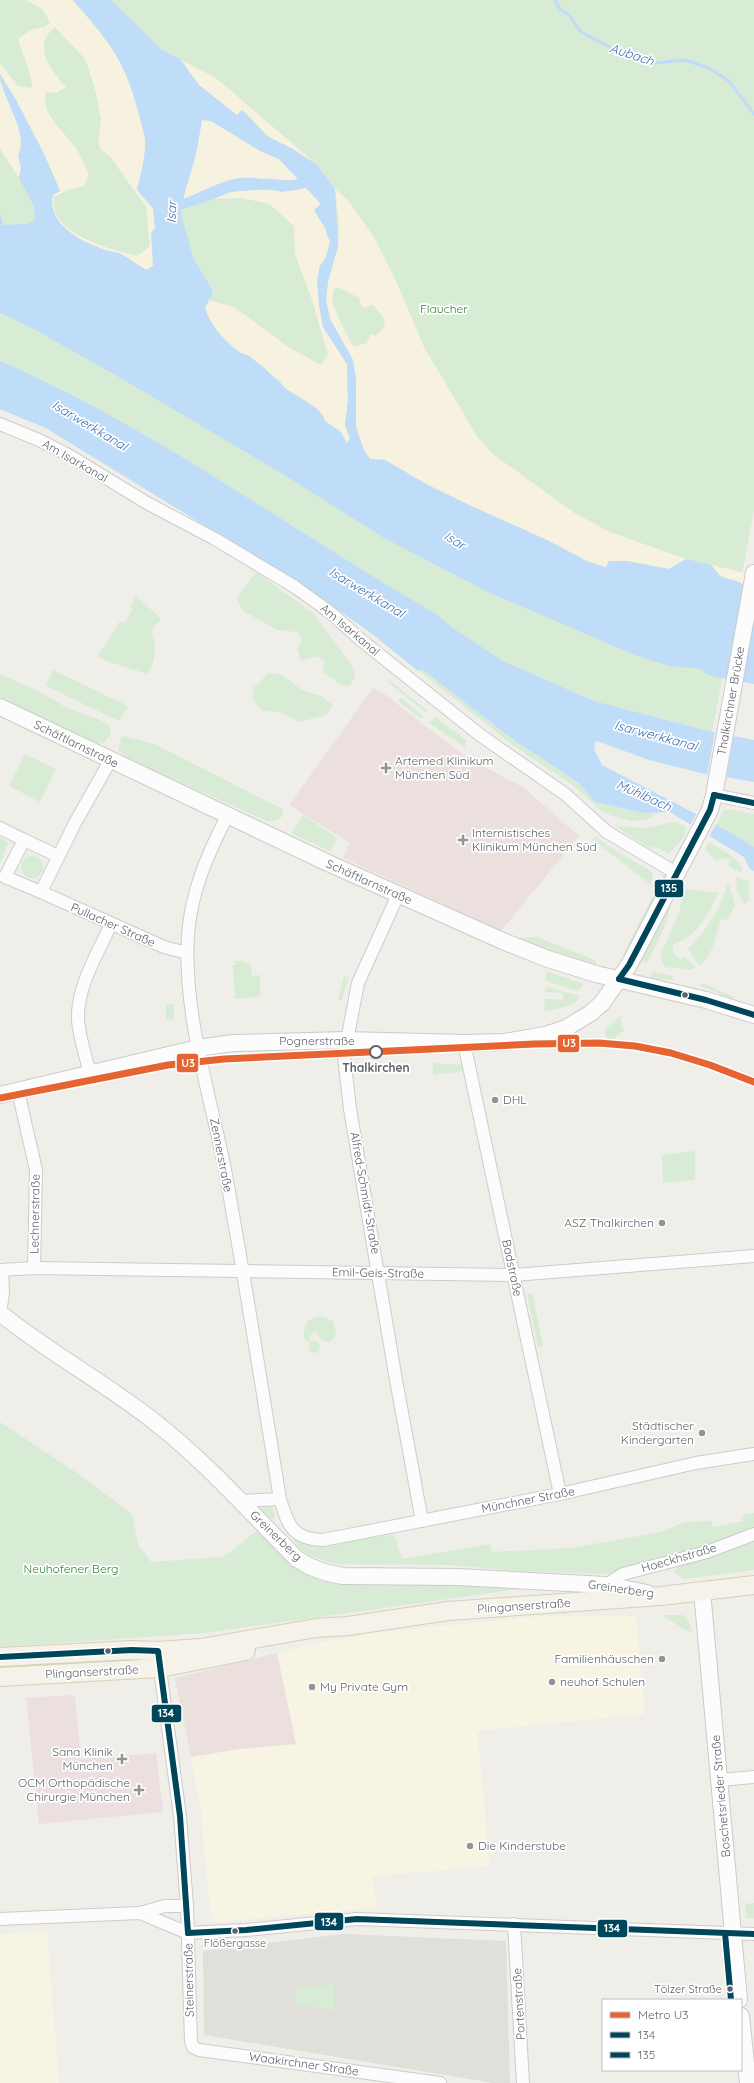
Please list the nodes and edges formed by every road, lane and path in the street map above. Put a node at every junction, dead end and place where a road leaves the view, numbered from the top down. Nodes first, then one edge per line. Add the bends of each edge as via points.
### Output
1 (0, 424) edge
2 (754, 573) edge
3 (0, 707) edge
4 (110, 761) junction
5 (713, 796) junction
6 (754, 803) edge
7 (227, 816) junction
8 (0, 828) edge
9 (24, 840) junction
10 (58, 856) junction
11 (676, 873) junction
12 (3, 882) edge
13 (41, 892) junction
14 (398, 895) junction
15 (111, 924) junction
16 (187, 953) junction
17 (619, 979) junction
18 (754, 1015) edge
19 (346, 1040) junction
20 (464, 1043) junction
21 (198, 1048) junction
22 (90, 1074) junction
23 (18, 1091) junction
24 (0, 1095) edge
25 (754, 1256) edge
26 (34, 1268) junction
27 (1, 1270) edge
28 (242, 1272) junction
29 (378, 1273) junction
30 (514, 1275) junction
31 (0, 1313) edge
32 (754, 1454) edge
33 (560, 1494) junction
34 (280, 1499) junction
35 (240, 1501) junction
36 (422, 1521) junction
37 (754, 1534) edge
38 (301, 1536) joint
39 (606, 1584) junction
40 (754, 1585) edge
41 (702, 1592) junction
42 (665, 1596) junction
43 (0, 1656) edge
44 (159, 1660) junction
45 (0, 1677) edge
46 (754, 1776) edge
47 (720, 1780) junction
48 (187, 1906) junction
49 (140, 1912) junction
50 (0, 1920) edge
51 (514, 1924) junction
52 (733, 1932) junction
53 (188, 1933) junction
54 (754, 1934) edge
55 (739, 1999) edge
56 (742, 2026) edge
57 (193, 2046) joint
58 (440, 2083) edge
59 (523, 2083) edge
60 (748, 2083) edge

1 - 11 street, Am Isarkanal via 42,441 70,456 295,587 331,613 480,735 565,794 607,832
2 - 5 street, Thalkirchner Brücke
3 - 4 street, Schäftlarnstraße
4 - 7 street, Schäftlarnstraße
4 - 10 street
5 - 6 street
5 - 11 street, Thalkirchner Brücke
7 - 14 street, Schäftlarnstraße
7 - 16 street, Zennerstraße via 200,874 190,919
8 - 9 street
9 - 10 street
9 - 12 street
10 - 13 street
11 - 17 street, Pognerstraße via 629,965
12 - 13 street, Pullacher Straße
13 - 15 street, Pullacher Straße
14 - 17 street, Schäftlarnstraße via 548,959
14 - 19 street, Alfred-Schmidt-Straße via 360,976
15 - 16 street, Pullacher Straße via 164,948
15 - 22 street via 85,983 79,1007 79,1029
16 - 21 street, Zennerstraße
17 - 18 street, Schäftlarnstraße via 706,1000
17 - 20 street, Pognerstraße via 602,1003 566,1028 523,1039
19 - 20 street, Pognerstraße
19 - 21 street, Pognerstraße via 233,1043
19 - 29 street, Alfred-Schmidt-Straße via 344,1056 348,1093
20 - 30 street, Badstraße
21 - 22 street, Pognerstraße
21 - 28 street, Zennerstraße via 224,1169
22 - 23 street, Pognerstraße
23 - 24 street, Pognerstraße
23 - 26 street, Lechnerstraße via 36,1170
25 - 30 street, Emil-Geis-Straße
26 - 27 street, Emil-Geis-Straße
26 - 28 street, Emil-Geis-Straße
27 - 31 street, Emil-Geis-Straße via 3,1293
28 - 29 street, Emil-Geis-Straße
28 - 34 street, Zennerstraße
29 - 30 street, Emil-Geis-Straße
29 - 36 street, Alfred-Schmidt-Straße
30 - 33 street, Badstraße
31 - 35 street, Greinerberg via 156,1423
32 - 33 street, Münchner Straße via 696,1463
33 - 36 street, Münchner Straße
34 - 35 street
34 - 38 street, Zennerstraße via 292,1529
35 - 39 street, Greinerberg via 297,1559 325,1573 343,1576 458,1577
36 - 38 street, Münchner Straße via 323,1540
37 - 39 street, Hoeckhstraße via 707,1552 623,1574
39 - 42 street, Greinerberg
40 - 41 main road, Plinganserstraße
41 - 42 main road, Plinganserstraße
41 - 47 street, Boschetsrieder Straße
42 - 44 main road, Plinganserstraße via 448,1611 348,1626 316,1628 201,1648
43 - 44 main road, Plinganserstraße via 132,1650
44 - 45 main road, Plinganserstraße
44 - 48 street, Steinerstraße via 173,1756
46 - 47 street
47 - 52 street, Boschetsrieder Straße
48 - 49 street via 165,1906
48 - 53 street, Steinerstraße
49 - 50 street
49 - 53 street
51 - 52 street
51 - 53 street via 357,1919
51 - 59 street, Portenstraße
52 - 54 street
52 - 55 street, Boschetsrieder Straße
53 - 57 street, Steinerstraße
56 - 60 street
57 - 58 street, Waakirchner Straße via 199,2050

